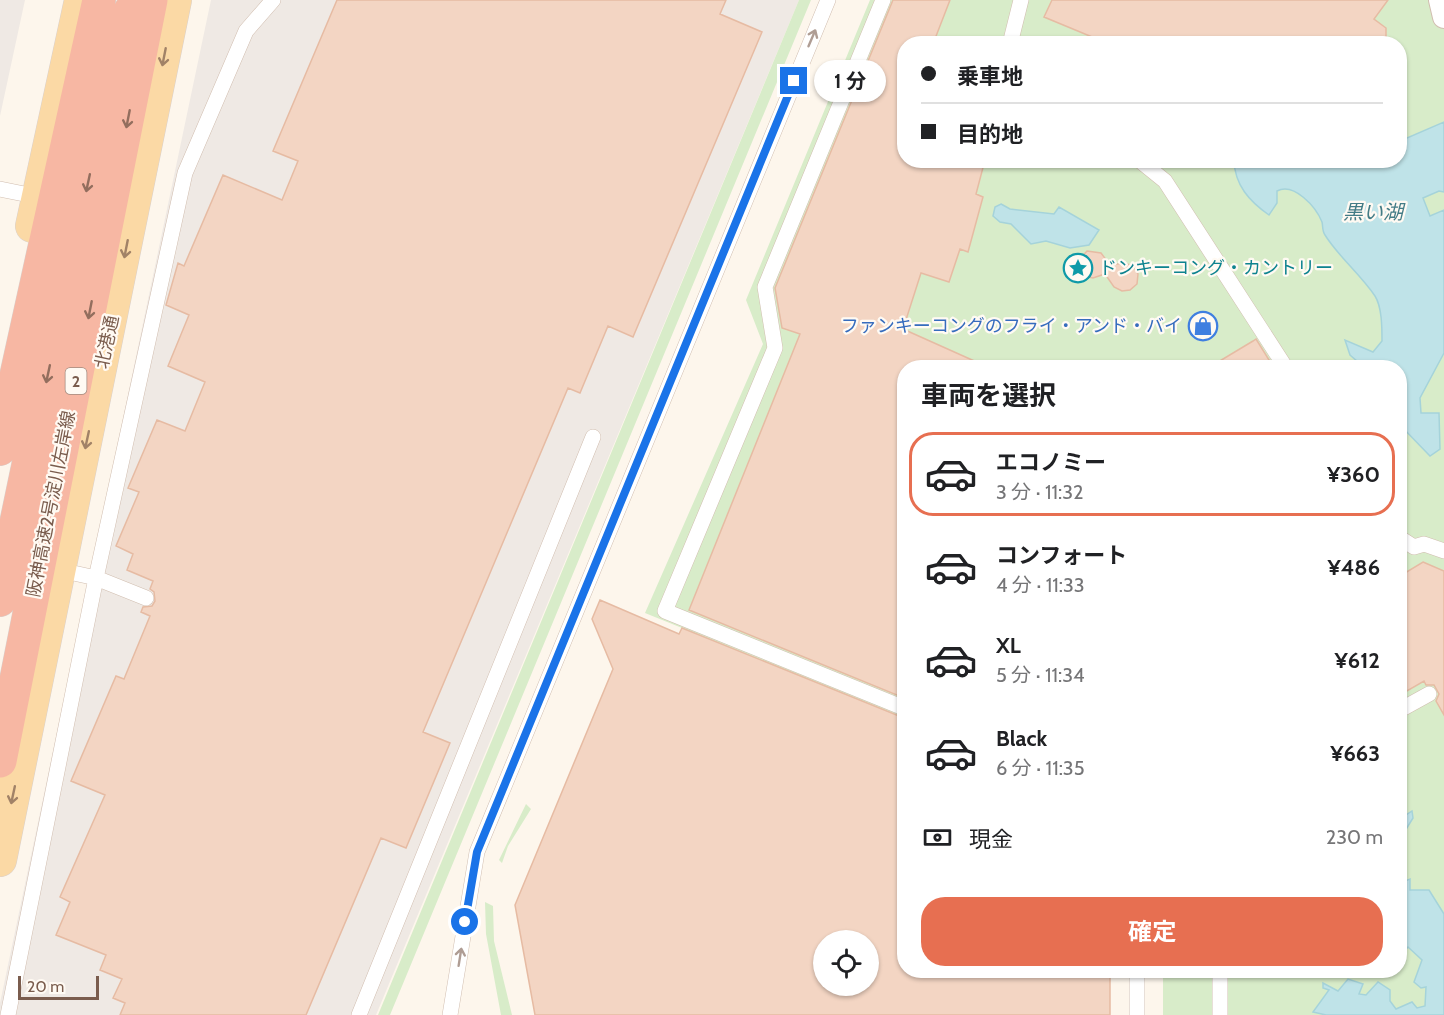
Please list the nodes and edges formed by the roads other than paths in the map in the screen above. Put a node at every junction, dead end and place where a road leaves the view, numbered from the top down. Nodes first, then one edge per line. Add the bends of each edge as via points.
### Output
1 (81, 0) edge
2 (91, 0) edge
3 (99, 0) edge
4 (134, 0) edge
5 (151, 0) edge
6 (175, 0) edge
7 (273, 0) edge
8 (828, 0) edge
9 (882, 0) edge
10 (1021, 0) edge
11 (1440, 0) edge
12 (1444, 17) edge
13 (1012, 36) edge
14 (84, 127) junction
15 (1148, 168) edge
16 (0, 189) edge
17 (39, 197) junction
18 (1281, 360) edge
19 (0, 375) edge
20 (593, 437) dead end
21 (0, 449) edge
22 (1407, 542) edge
23 (1444, 551) edge
24 (60, 570) junction
25 (96, 578) junction
26 (146, 598) dead end
27 (0, 600) edge
28 (1429, 694) dead end
29 (897, 705) edge
30 (1407, 706) edge
31 (0, 761) edge
32 (0, 860) edge
33 (1137, 978) edge
34 (1220, 978) edge
35 (8, 1015) edge
36 (359, 1015) edge
37 (450, 1015) edge
38 (1137, 1015) edge
39 (1220, 1015) edge

1 - 17 main road
2 - 14 highway
3 - 14 highway
4 - 14 highway
5 -> 31 highway, 阪神高速2号淀川左岸線 / 2
6 -> 24 main road, 北港通
7 - 25 lane via 246,31 185,172
37 -> 8 lane via 477,852
9 - 29 lane via 765,287 775,348 665,610
10 - 13 lane
11 - 12 street
14 - 21 highway
14 -> 27 highway
15 - 18 lane via 1165,181
16 - 17 lane
17 - 19 main road
20 - 36 lane
22 - 23 lane
24 - 25 lane
24 -> 32 main road, 北港通
25 - 26 lane
25 - 35 lane
28 - 30 lane
33 - 38 lane
34 - 39 lane

